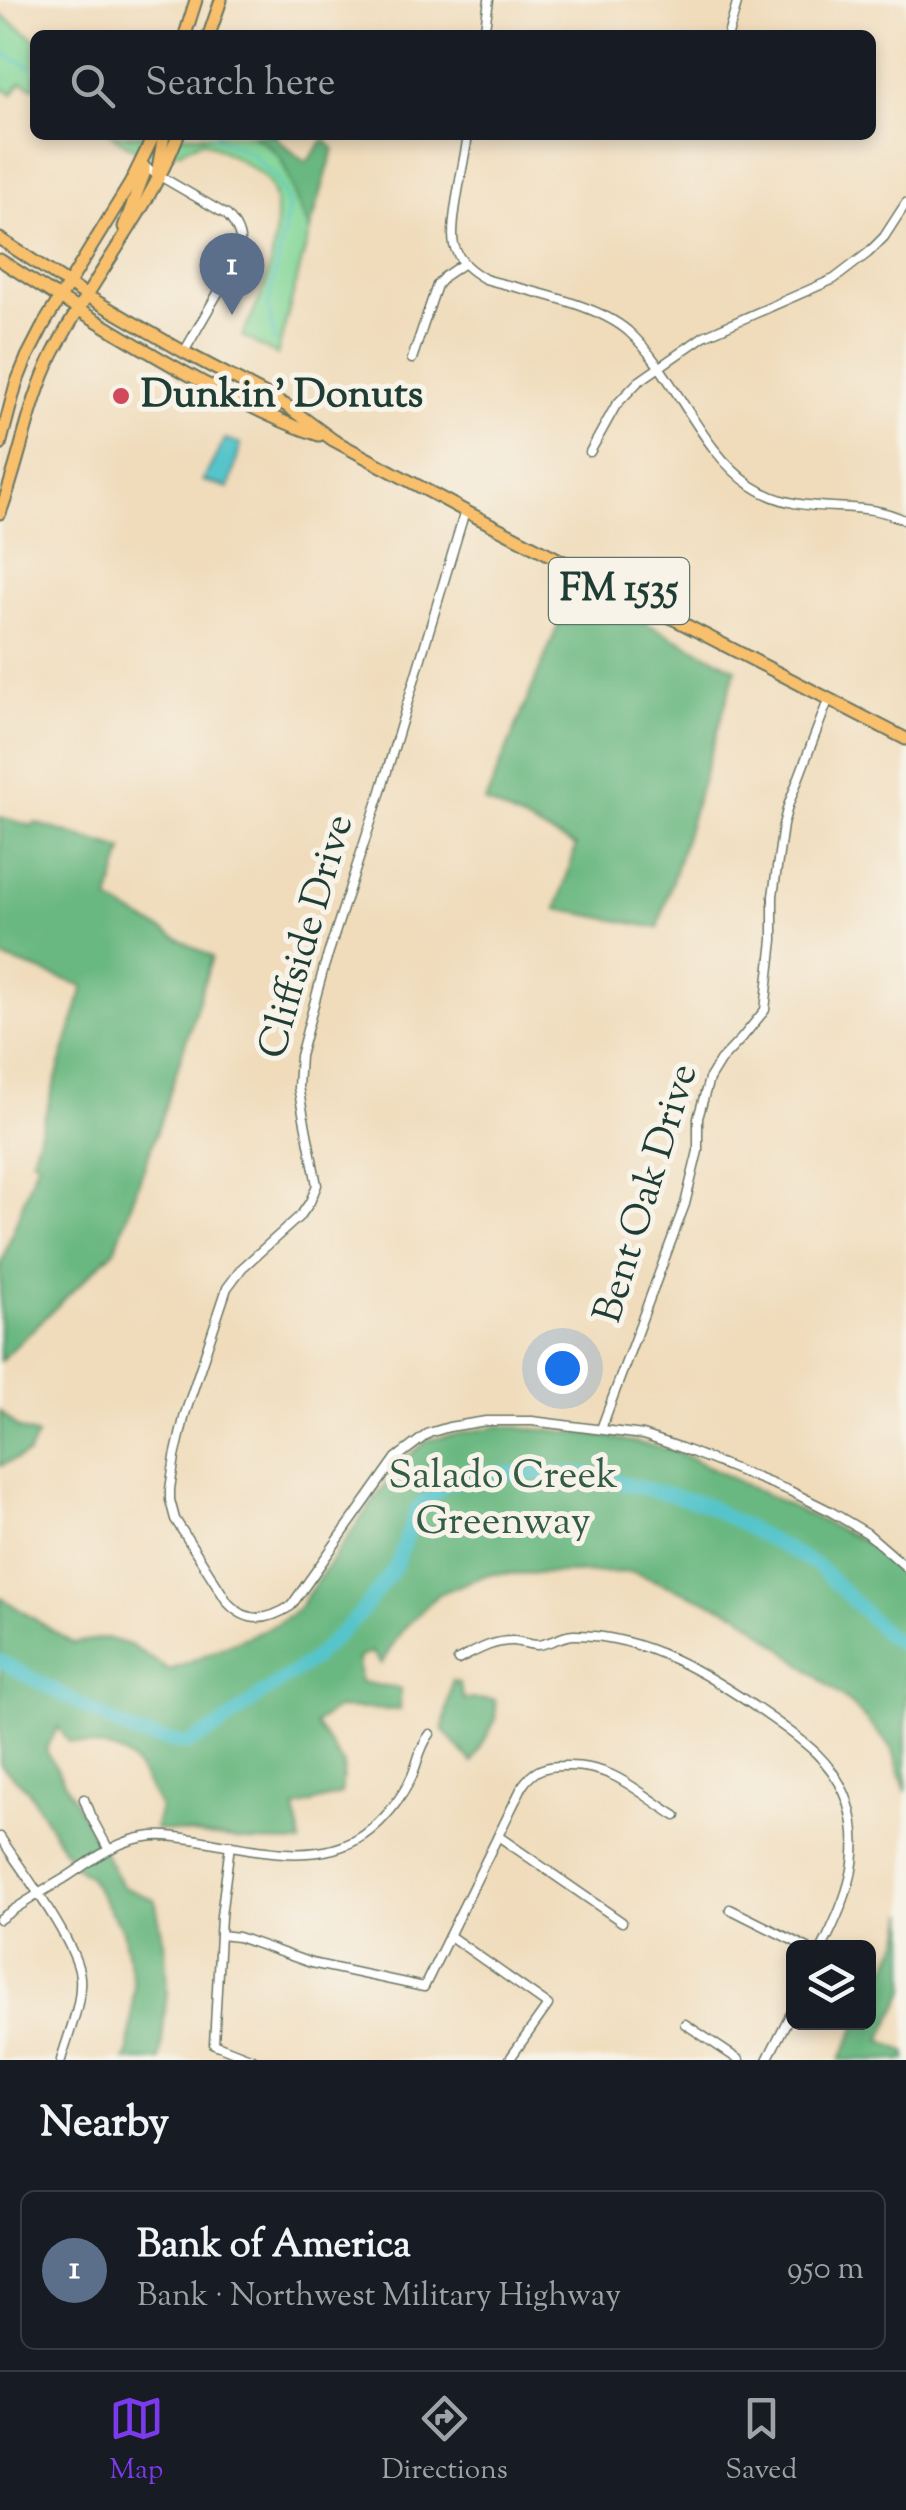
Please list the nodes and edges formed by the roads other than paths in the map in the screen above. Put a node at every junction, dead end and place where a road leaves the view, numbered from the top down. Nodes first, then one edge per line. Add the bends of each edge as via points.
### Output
1 (196, 0) edge
2 (221, 0) edge
3 (489, 0) edge
4 (738, 0) edge
5 (187, 30) edge
6 (211, 30) edge
7 (485, 30) edge
8 (729, 30) edge
9 (152, 140) edge
10 (163, 140) edge
11 (176, 140) edge
12 (467, 140) edge
13 (142, 165) junction
14 (158, 175) junction
15 (906, 203) edge
16 (0, 239) edge
17 (116, 250) junction
18 (0, 260) edge
19 (464, 263) junction
20 (69, 284) junction
21 (87, 296) junction
22 (60, 299) junction
23 (78, 310) junction
24 (184, 352) junction
25 (412, 360) dead end
26 (658, 368) junction
27 (332, 440) junction
28 (0, 444) edge
29 (590, 452) dead end
30 (0, 466) edge
31 (14, 469) junction
32 (465, 510) junction
33 (0, 513) edge
34 (906, 520) edge
35 (829, 698) junction
36 (906, 738) edge
37 (601, 1429) junction
38 (906, 1567) edge
39 (458, 1660) dead end
40 (430, 1734) dead end
41 (84, 1799) dead end
42 (676, 1816) dead end
43 (498, 1836) junction
44 (0, 1837) edge
45 (230, 1845) junction
46 (109, 1850) junction
47 (37, 1895) junction
48 (730, 1909) dead end
49 (0, 1919) edge
50 (622, 1922) dead end
51 (220, 1936) junction
52 (450, 1936) junction
53 (792, 1940) edge
54 (826, 1940) edge
55 (786, 2023) edge
56 (684, 2024) dead end
57 (60, 2060) edge
58 (255, 2060) edge
59 (508, 2060) edge
60 (740, 2060) edge
61 (767, 2060) edge

1 - 5 main road
2 - 6 main road
3 - 7 street
4 - 8 street
9 - 13 main road
10 - 14 main road
11 - 14 main road
12 - 19 street via 452,234
13 - 14 street
13 - 17 main road
13 - 20 main road
14 - 17 main road
14 - 24 street via 227,215 242,246
15 - 26 street via 884,237 834,279 704,336
16 - 20 main road, FM 1535
17 - 21 main road
18 - 22 main road, FM 1535
19 - 25 street via 438,285
19 - 26 street via 485,279 602,315 627,330
20 - 21 main road, FM 1535
20 - 22 main road
21 - 23 main road
21 - 24 main road, FM 1535
22 - 23 main road, FM 1535
22 - 28 main road via 27,357
23 - 27 main road, FM 1535 via 279,422
23 - 31 main road via 41,381
24 - 27 main road, FM 1535 via 287,406
26 - 29 street via 622,396
26 - 34 street via 750,485 796,505 878,510
27 - 32 main road, FM 1535
30 - 31 main road
31 - 33 main road
32 - 35 main road, FM 1535
32 - 37 street, Cliffside Drive via 300,1056 298,1087 316,1185 302,1215 226,1288 185,1414 170,1500 175,1520 228,1603 256,1619 291,1606 396,1458 429,1433 505,1420
35 - 36 main road, FM 1535
35 - 37 street, Bent Oak Drive via 783,825 765,1010 709,1079 685,1204
37 - 38 street, Cliffside Drive via 680,1447 790,1491 866,1533
39 - 54 street via 494,1643 537,1645 572,1635 634,1645 715,1680 805,1742 842,1786 854,1830 852,1874
40 - 45 street via 404,1792 352,1842 317,1852
41 - 46 street
42 - 43 street via 598,1768 549,1766 530,1776
43 - 50 street
43 - 52 street
44 - 47 street
45 - 46 street via 156,1836
45 - 51 street
46 - 47 street
47 - 49 street
47 - 57 street via 74,1953 79,1974
48 - 53 street
51 - 52 street via 424,1987
51 - 58 street via 214,2044
52 - 59 street via 548,2004
55 - 61 street
56 - 60 street

